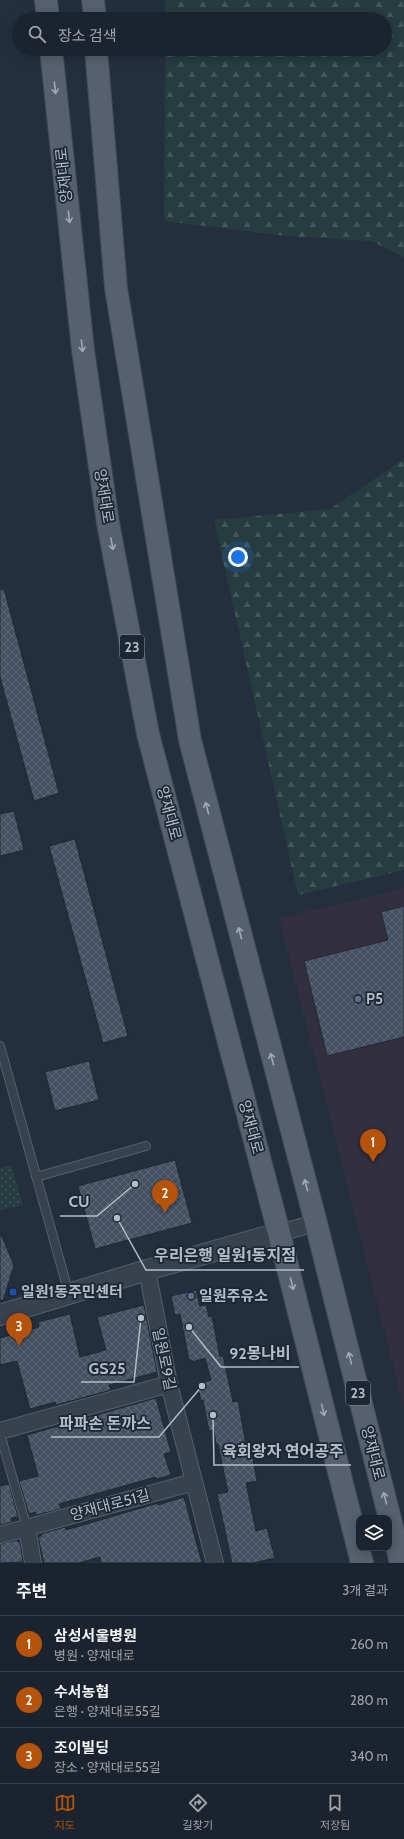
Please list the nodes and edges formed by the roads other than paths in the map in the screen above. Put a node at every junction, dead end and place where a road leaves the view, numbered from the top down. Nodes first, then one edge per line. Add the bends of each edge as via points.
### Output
1 (46, 0) edge
2 (93, 0) edge
3 (99, 0) edge
4 (47, 12) edge
5 (94, 12) edge
6 (99, 12) edge
7 (52, 56) edge
8 (97, 56) edge
9 (0, 1046) edge
10 (2, 1060) edge
11 (146, 1146) dead end
12 (36, 1177) junction
13 (316, 1223) junction
14 (279, 1232) junction
15 (146, 1270) junction
16 (69, 1294) junction
17 (0, 1315) edge
18 (169, 1384) junction
19 (0, 1433) edge
20 (194, 1482) junction
21 (27, 1528) junction
22 (0, 1535) edge
23 (33, 1563) edge
24 (215, 1563) edge
25 (362, 1563) edge
26 (401, 1563) edge

1 - 4 main road
2 - 5 main road
3 - 6 main road
7 -> 14 main road, 양재대로 / 23 via 84,358 108,523 148,734
13 -> 8 main road, 양재대로 / 23 via 190,740 116,288
9 - 10 lane
10 - 12 lane
11 - 12 lane
12 - 16 lane
13 - 14 street
26 -> 13 main road, 양재대로 / 23
14 - 15 street
14 -> 25 main road, 양재대로 / 23
15 - 16 street
15 - 18 street, 일원로9길
16 - 17 street
18 - 19 street
18 - 20 street, 일원로9길
19 - 21 lane
20 - 21 street, 양재대로51길
20 - 24 street, 일원로9길
21 - 22 street, 양재대로51길
21 - 23 street

